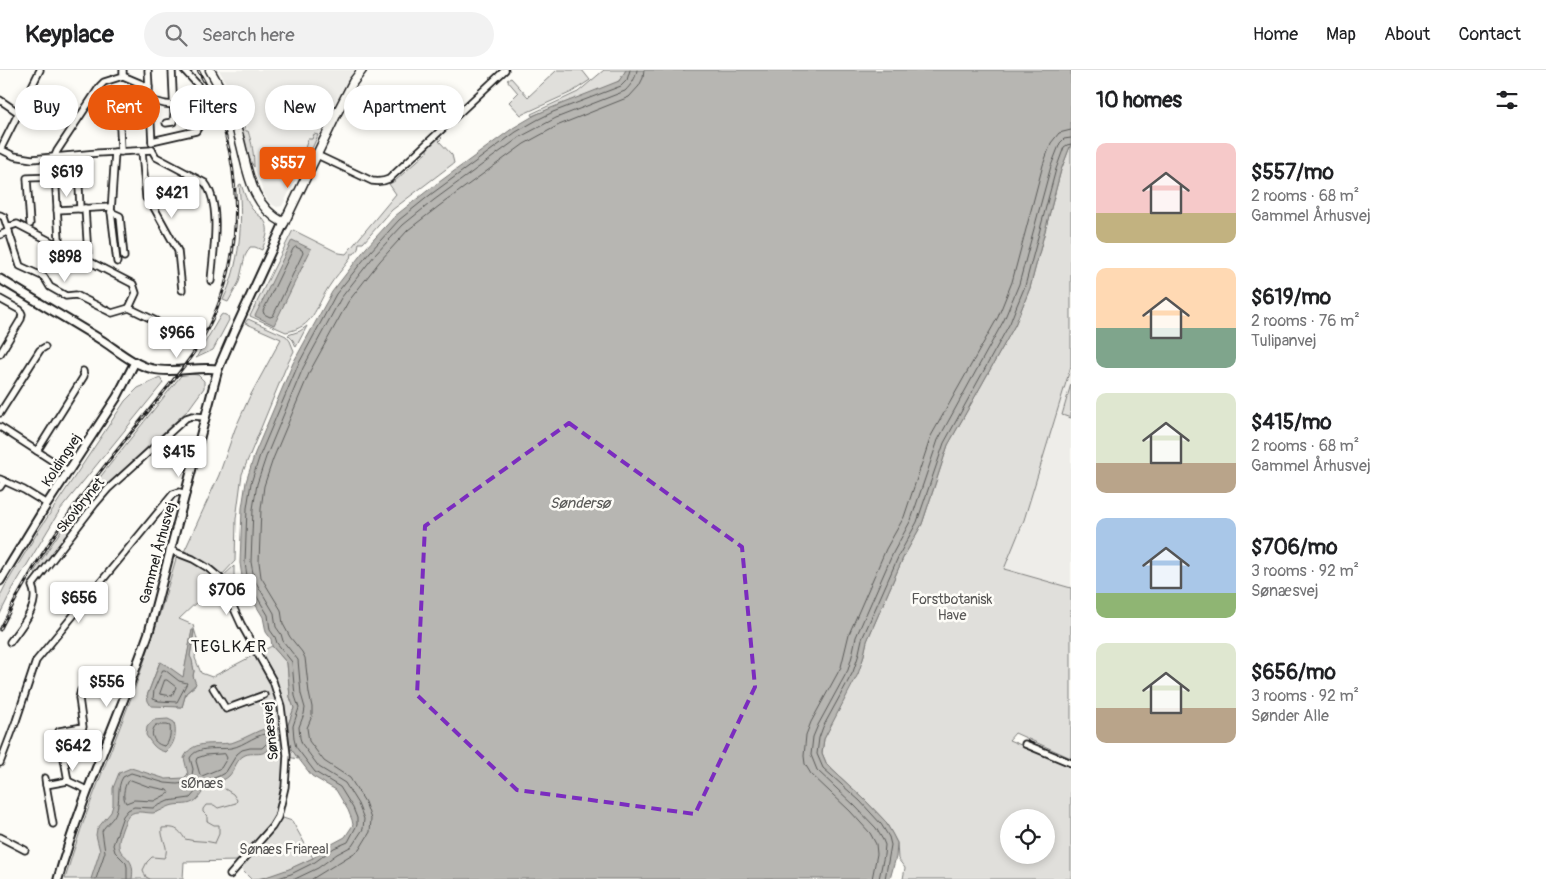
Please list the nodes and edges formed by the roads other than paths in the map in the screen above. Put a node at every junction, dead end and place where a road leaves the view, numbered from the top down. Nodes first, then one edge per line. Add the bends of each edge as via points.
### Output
1 (40, 70) edge
2 (148, 70) edge
3 (172, 70) edge
4 (184, 70) edge
5 (210, 70) edge
6 (362, 70) edge
7 (505, 70) edge
8 (123, 73) edge
9 (33, 85) edge
10 (145, 85) edge
11 (149, 85) edge
12 (173, 85) edge
13 (0, 100) edge
14 (15, 110) edge
15 (15, 119) edge
16 (170, 122) edge
17 (166, 123) dead end
18 (118, 130) edge
19 (151, 130) edge
20 (2, 140) edge
21 (152, 141) junction
22 (0, 150) edge
23 (152, 150) junction
24 (142, 151) junction
25 (118, 152) junction
26 (317, 155) junction
27 (54, 158) junction
28 (78, 163) dead end
29 (56, 177) junction
30 (83, 208) junction
31 (111, 209) junction
32 (57, 210) junction
33 (0, 215) edge
34 (284, 222) junction
35 (30, 224) dead end
36 (8, 229) junction
37 (0, 235) edge
38 (59, 239) dead end
39 (88, 255) dead end
40 (124, 257) dead end
41 (117, 262) dead end
42 (0, 279) edge
43 (211, 281) dead end
44 (182, 290) dead end
45 (0, 299) edge
46 (129, 308) junction
47 (156, 321) dead end
48 (45, 347) dead end
49 (0, 354) edge
50 (135, 362) junction
51 (218, 369) junction
52 (83, 370) dead end
53 (0, 414) edge
54 (205, 417) junction
55 (0, 427) edge
56 (37, 451) junction
57 (68, 471) junction
58 (2, 480) edge
59 (0, 487) edge
60 (186, 494) junction
61 (47, 504) junction
62 (170, 550) junction
63 (3, 569) edge
64 (0, 581) edge
65 (10, 642) dead end
66 (213, 688) dead end
67 (81, 690) dead end
68 (264, 695) dead end
69 (1025, 744) dead end
70 (0, 763) edge
71 (1071, 763) edge
72 (45, 778) dead end
73 (68, 781) junction
74 (46, 786) junction
75 (87, 790) junction
76 (53, 824) dead end
77 (0, 837) edge
78 (25, 850) dead end
79 (230, 875) dead end
80 (58, 879) edge

1 - 9 street
2 - 11 street
3 - 12 street
4 - 21 street via 197,84 202,123 196,131
5 - 34 main road via 230,108 257,198 275,218
6 - 26 main road, Gammel Århusvej
7 - 26 street via 390,179 372,181
8 - 10 street
8 - 27 street via 100,86
13 - 14 street
15 - 20 street
16 - 17 street
18 - 25 street
19 - 21 street
20 - 22 street
21 - 23 street
22 - 27 street via 26,159
23 - 24 street
23 - 43 street via 156,157 205,183 209,189 214,224
24 - 25 street
24 - 44 street via 146,198 178,252
25 - 27 street
25 - 31 street
26 - 34 main road, Gammel Århusvej
27 - 29 street
28 - 30 street
29 - 32 street
29 - 35 street via 27,178
30 - 31 street
30 - 32 street
30 - 39 street
31 - 40 street via 120,216
31 - 41 street
32 - 38 street
33 - 36 street
34 - 51 street, Gammel Århusvej
36 - 37 street
36 - 46 street via 20,266 44,277 50,287 66,296 76,295 112,313
36 - 46 street via 16,224 133,284 136,293
42 - 50 street
45 - 49 street via 22,314
46 - 47 street
48 - 53 street
50 - 51 street via 164,370
50 - 57 street, Koldingvej via 118,397
51 - 54 street, Gammel Århusvej
52 - 56 street via 84,376
54 - 60 street, Gammel Århusvej
54 - 65 street, Skovbrynet via 186,418 108,489 32,586 35,592 33,606
55 - 56 street
56 - 57 street
57 - 61 street, Koldingvej
58 - 59 street
58 - 61 street
60 - 62 street, Gammel Århusvej
60 - 70 street via 173,494 36,660
61 - 63 street, Koldingvej
62 - 75 street, Gammel Århusvej via 143,648
62 - 79 street, Sønæsvej via 193,559 220,578 269,672 282,706 287,755 278,817
63 - 64 street, Koldingvej
66 - 68 street via 226,710
67 - 73 street via 83,728 59,731
69 - 71 street
72 - 74 street
73 - 74 street
73 - 75 street
74 - 76 street
75 - 80 street, Gammel Århusvej
77 - 78 street

